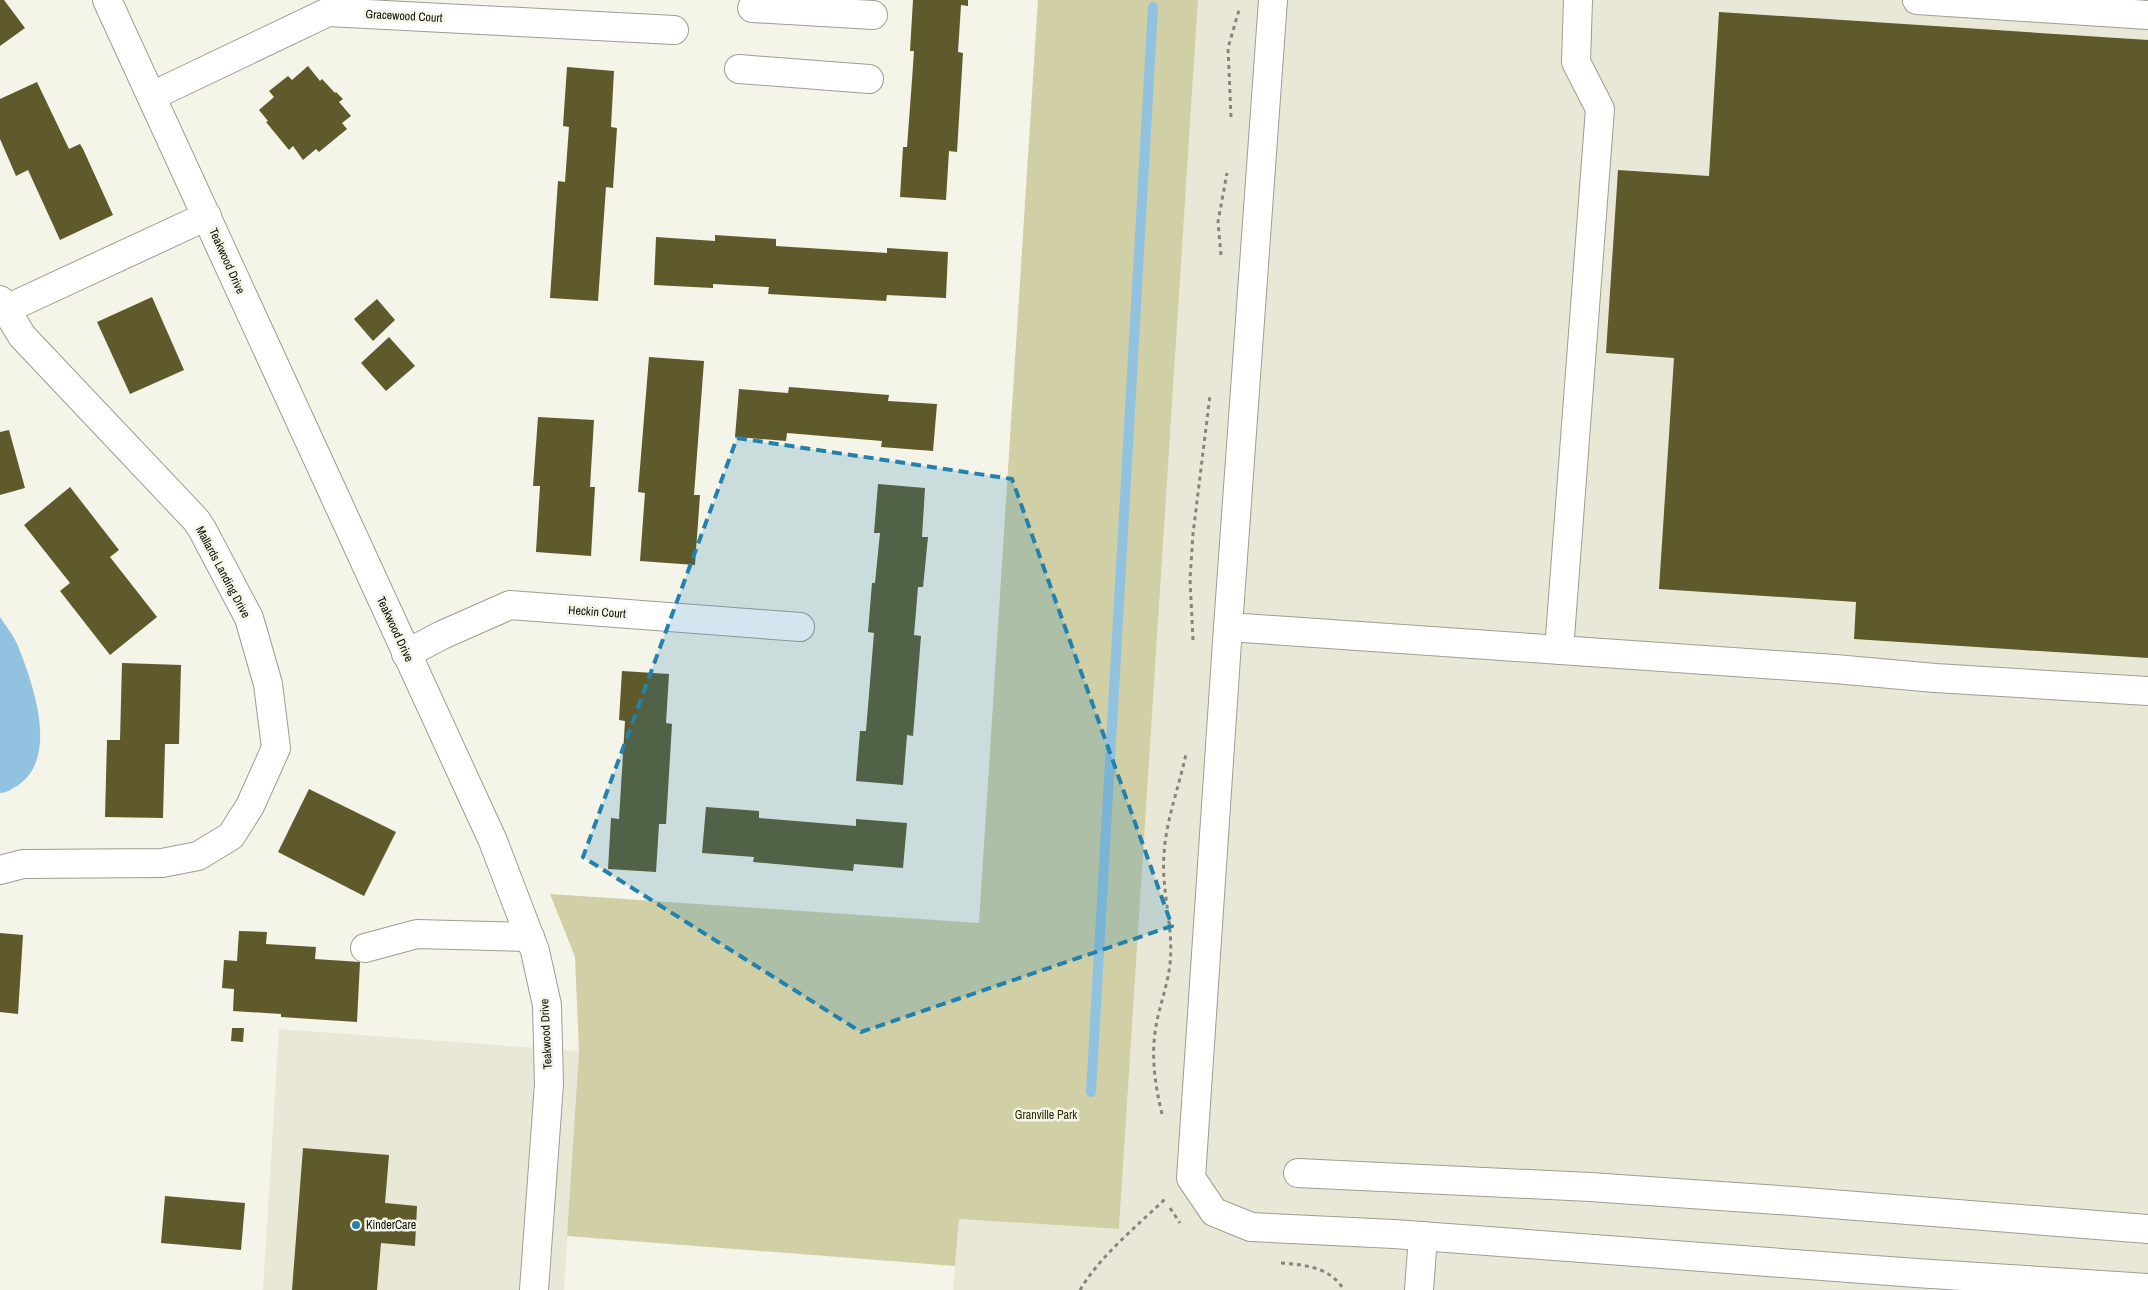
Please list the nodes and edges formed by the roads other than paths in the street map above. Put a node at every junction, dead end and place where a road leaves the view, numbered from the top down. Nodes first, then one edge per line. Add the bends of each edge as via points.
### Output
1 (108, 0) edge
2 (1273, 0) edge
3 (1578, 0) edge
4 (1917, 0) edge
5 (752, 8) dead end
6 (873, 15) dead end
7 (2148, 16) edge
8 (674, 30) dead end
9 (739, 70) dead end
10 (869, 79) dead end
11 (152, 96) junction
12 (207, 216) junction
13 (1, 308) edge
14 (800, 627) dead end
15 (1228, 627) junction
16 (1559, 650) junction
17 (406, 654) junction
18 (2148, 691) edge
19 (0, 870) edge
20 (530, 937) junction
21 (365, 948) dead end
22 (1298, 1173) dead end
23 (2148, 1229) edge
24 (1423, 1236) junction
25 (1916, 1282) edge
26 (2086, 1287) edge
27 (2148, 1288) edge
28 (534, 1290) edge
29 (1419, 1290) edge

1 - 11 street, Teakwood Drive
2 - 15 street
3 - 16 street via 1576,62 1600,109
4 - 7 street
5 - 6 street
8 - 11 street, Gracewood Court via 328,12
9 - 10 street
11 - 12 street, Teakwood Drive
12 - 13 street, Mallards Landing Drive
12 - 17 street, Teakwood Drive
13 - 19 street, Mallards Landing Drive via 22,336 202,529 249,618 268,684 276,748 250,806 232,836 198,856 162,863 22,864
14 - 17 street, Heckin Court via 510,605
15 - 16 street
15 - 24 street via 1191,1178 1214,1212 1251,1227
16 - 18 street
17 - 20 street, Teakwood Drive via 493,841
20 - 21 street via 417,934
20 - 28 street, Teakwood Drive via 546,1005 548,1084
22 - 23 street via 1590,1187
24 - 25 street
24 - 29 street
25 - 26 street
26 - 27 street

